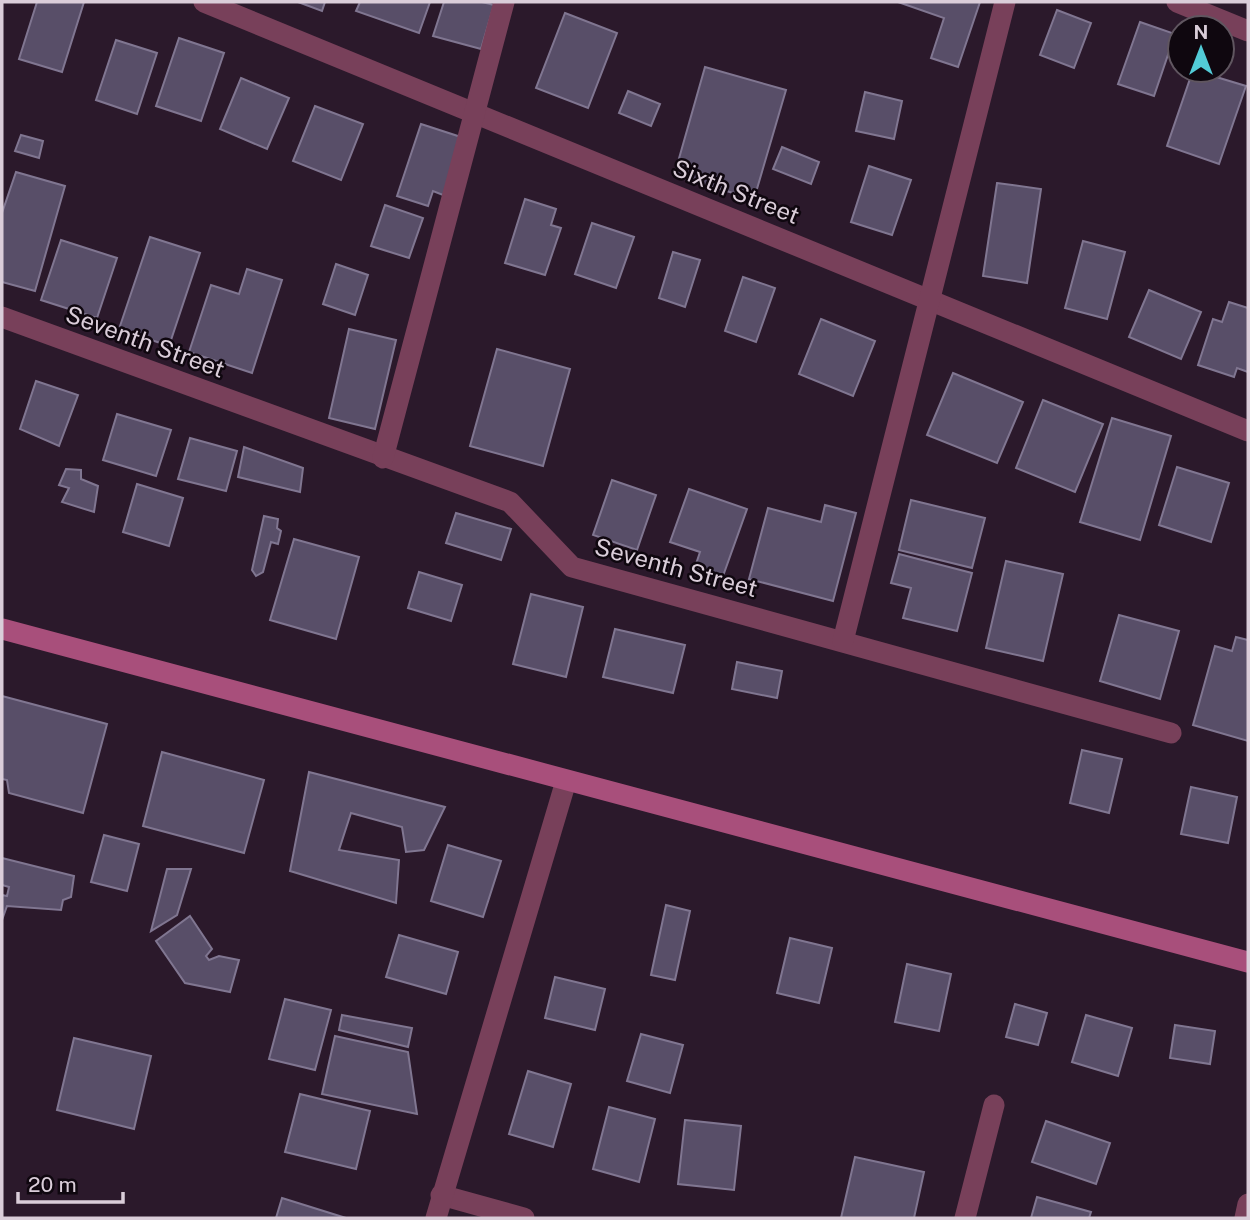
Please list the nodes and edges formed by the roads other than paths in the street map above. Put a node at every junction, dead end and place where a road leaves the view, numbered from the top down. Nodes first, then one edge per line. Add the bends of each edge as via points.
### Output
1 (204, 2) edge
2 (504, 2) edge
3 (1005, 2) edge
4 (1177, 2) edge
5 (1248, 31) edge
6 (476, 113) junction
7 (929, 300) junction
8 (2, 317) edge
9 (1248, 431) edge
10 (383, 458) junction
11 (2, 629) edge
12 (843, 641) junction
13 (1171, 733) dead end
14 (566, 781) junction
15 (1248, 962) edge
16 (994, 1105) dead end
17 (442, 1195) junction
18 (1248, 1204) edge
19 (436, 1218) edge
20 (524, 1218) edge
21 (965, 1218) edge
22 (1245, 1218) edge

1 - 6 street, Sixth Street
2 - 6 street
3 - 7 street
4 - 5 street
6 - 7 street, Sixth Street
6 - 10 street
7 - 9 street, Sixth Street
7 - 12 street
8 - 10 street, Seventh Street
10 - 12 street, Seventh Street via 510,502 572,567
11 - 14 main road
12 - 13 street, Seventh Street
14 - 15 main road
14 - 17 street
16 - 21 street
17 - 19 street
17 - 20 street
18 - 22 street

